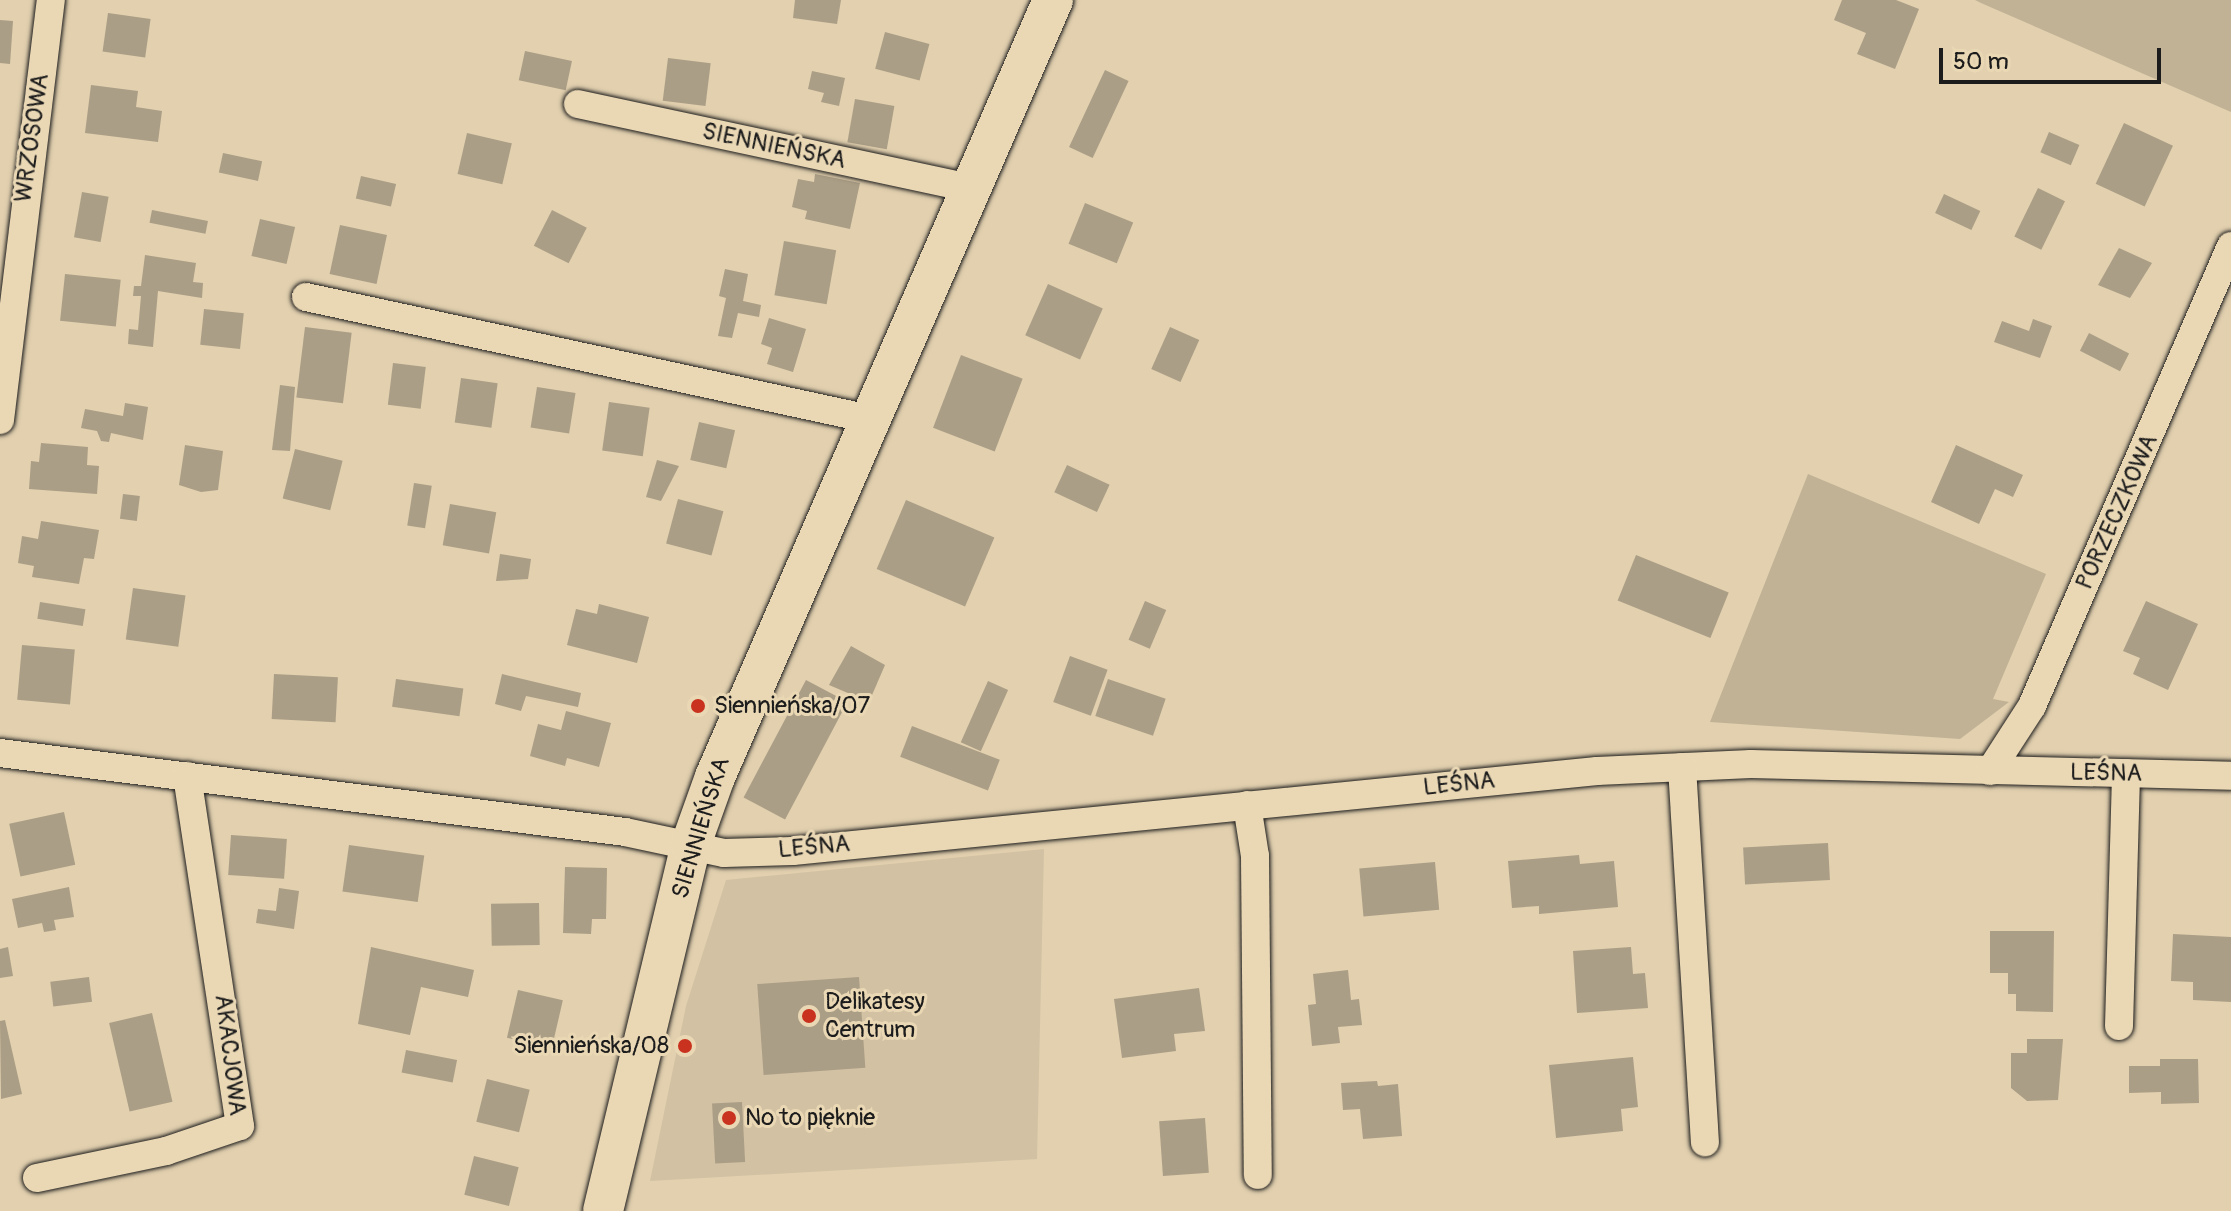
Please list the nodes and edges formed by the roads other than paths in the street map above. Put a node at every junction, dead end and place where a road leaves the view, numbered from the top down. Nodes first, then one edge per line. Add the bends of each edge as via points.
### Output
1 (51, 0) edge
2 (1053, 0) edge
3 (578, 104) dead end
4 (970, 188) junction
5 (2231, 246) edge
6 (306, 297) dead end
7 (870, 419) junction
8 (0, 420) edge
9 (0, 753) edge
10 (1682, 767) junction
11 (1990, 771) junction
12 (2126, 773) junction
13 (187, 776) junction
14 (2231, 776) edge
15 (1247, 805) junction
16 (691, 844) junction
17 (2119, 1026) dead end
18 (1705, 1142) dead end
19 (1258, 1175) dead end
20 (37, 1178) dead end
21 (603, 1211) edge

1 - 8 street, WRZOSOWA
2 - 4 main road, SIENNIEŃSKA
3 - 4 street, SIENNIEŃSKA
4 - 7 main road, SIENNIEŃSKA
5 - 11 street, PORZECZKOWA via 2032,706
6 - 7 street
7 - 16 main road, SIENNIEŃSKA via 744,703
9 - 13 street
10 - 11 street, LEŚNA
10 - 15 street, LEŚNA
10 - 18 street
11 - 12 street, LEŚNA
12 - 14 street, LEŚNA
12 - 17 street
13 - 16 street
13 - 20 street, AKACJOWA via 240,1126 166,1151
15 - 16 street, LEŚNA via 793,851 724,853
15 - 19 street via 1255,856
16 - 21 main road, SIENNIEŃSKA

